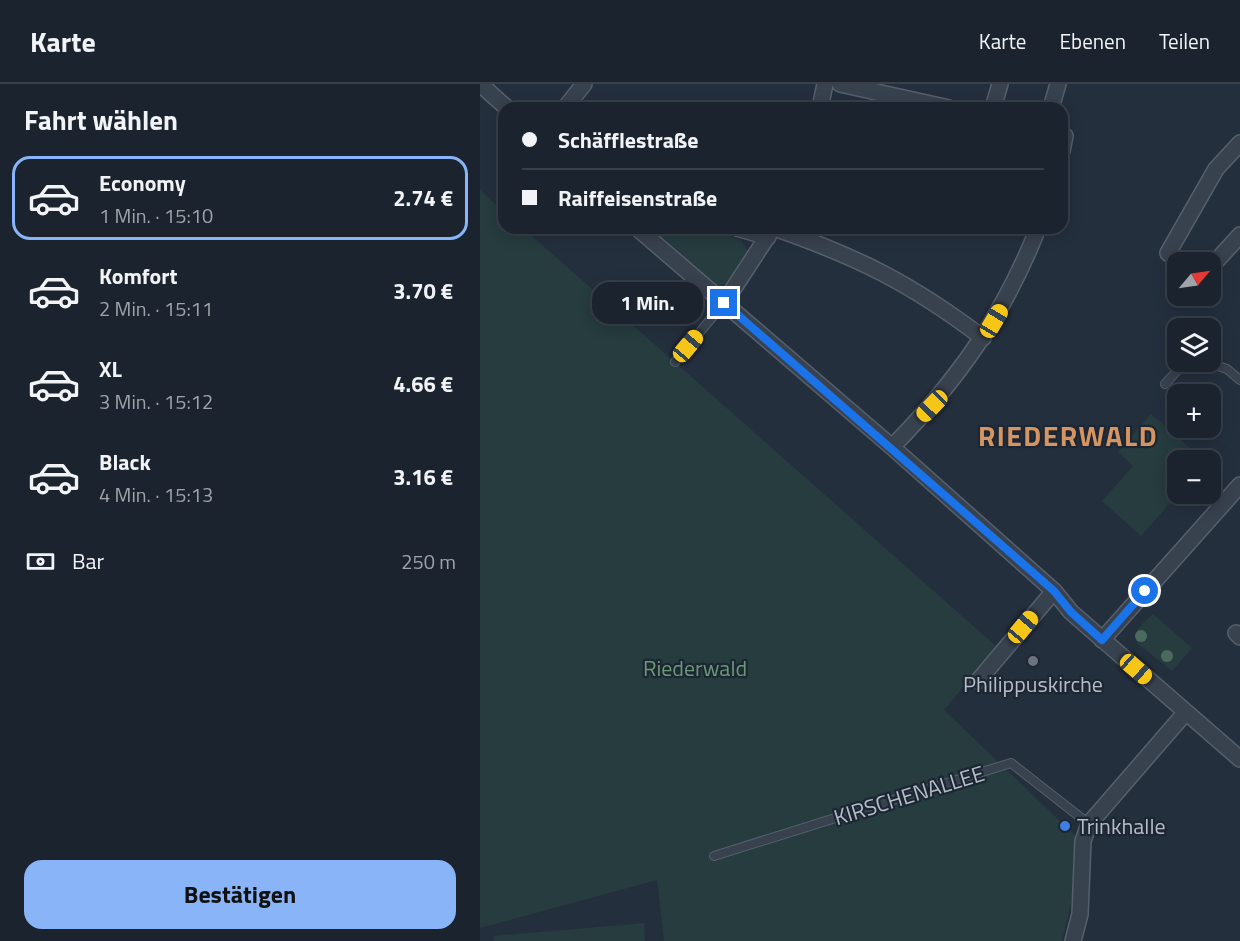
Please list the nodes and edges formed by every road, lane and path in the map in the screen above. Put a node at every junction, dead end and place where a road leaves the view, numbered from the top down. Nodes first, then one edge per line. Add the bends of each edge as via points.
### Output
1 (480, 84) edge
2 (584, 84) edge
3 (825, 84) edge
4 (840, 84) edge
5 (1000, 84) edge
6 (1058, 84) edge
7 (500, 102) edge
8 (569, 102) edge
9 (821, 102) edge
10 (922, 102) edge
11 (995, 102) edge
12 (1053, 102) edge
13 (1240, 143) edge
14 (644, 234) edge
15 (770, 234) edge
16 (783, 234) edge
17 (1036, 234) edge
18 (1240, 235) edge
19 (1169, 252) edge
20 (1221, 256) edge
21 (724, 303) junction
22 (983, 339) junction
23 (675, 362) dead end
24 (1221, 367) edge
25 (1176, 372) edge
26 (1240, 380) edge
27 (1166, 384) dead end
28 (892, 447) junction
29 (1240, 485) edge
30 (1054, 591) junction
31 (1102, 640) junction
32 (978, 681) dead end
33 (1186, 712) junction
34 (1240, 759) edge
35 (1089, 824) junction
36 (714, 856) dead end
37 (1073, 941) edge

1 - 7 street
2 - 8 street
3 - 9 street
4 - 10 street
5 - 11 street
6 - 12 street
13 - 19 street via 1216,169
14 - 21 street
15 - 21 street
16 - 22 street via 830,247 873,266 910,286
17 - 22 street via 1018,278
18 - 20 street
21 - 23 lane
21 - 28 street
22 - 28 street via 932,406
24 - 26 lane
25 - 27 lane
28 - 30 street
29 - 31 street
30 - 31 street
30 - 32 street
31 - 33 street
33 - 34 street
33 - 35 street
35 - 36 lane, KIRSCHENALLEE via 1011,763
35 - 37 street via 1083,841 1080,914

